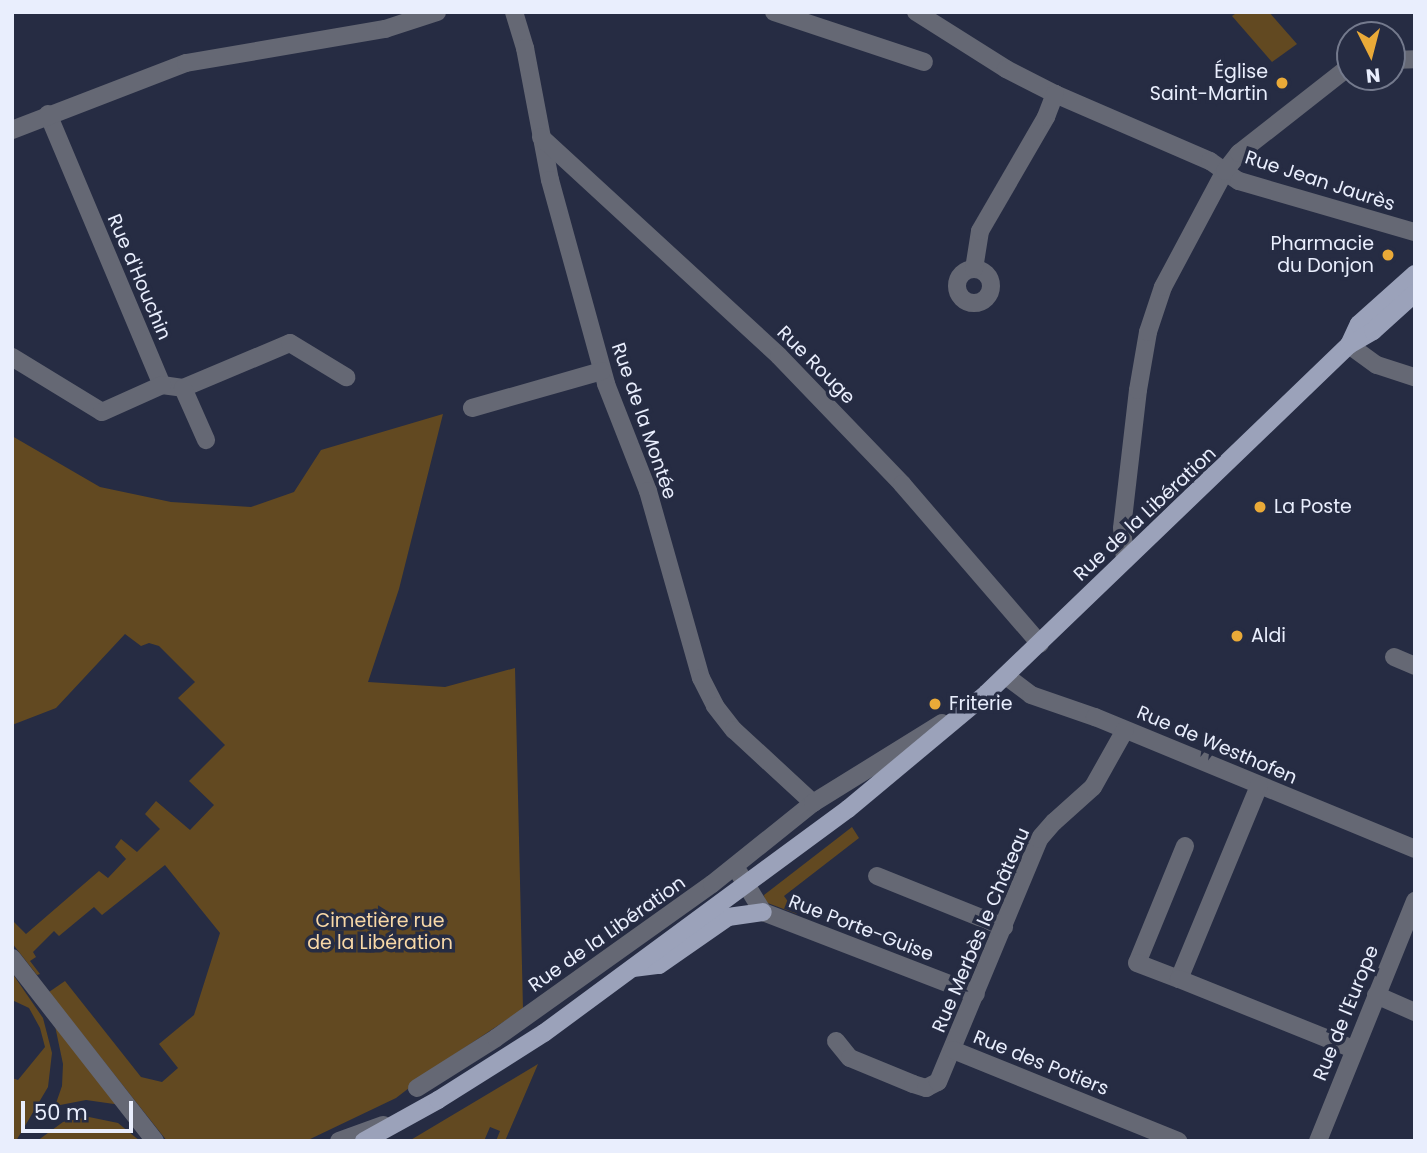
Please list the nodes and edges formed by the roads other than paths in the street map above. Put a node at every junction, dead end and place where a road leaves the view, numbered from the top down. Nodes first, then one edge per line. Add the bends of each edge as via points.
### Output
1 (437, 12) edge
2 (513, 12) edge
3 (774, 12) edge
4 (916, 12) edge
5 (414, 16) edge
6 (389, 20) edge
7 (924, 62) dead end
8 (1336, 77) edge
9 (1055, 94) junction
10 (48, 114) junction
11 (12, 130) edge
12 (541, 137) junction
13 (1225, 171) junction
14 (1415, 232) edge
15 (974, 269) dead end
16 (1415, 274) edge
17 (1415, 293) edge
18 (1349, 345) junction
19 (12, 357) edge
20 (603, 371) junction
21 (345, 377) dead end
22 (1415, 377) edge
23 (162, 385) junction
24 (183, 388) junction
25 (472, 408) dead end
26 (206, 440) dead end
27 (1125, 560) junction
28 (1040, 644) junction
29 (1394, 657) dead end
30 (1415, 666) edge
31 (1006, 676) junction
32 (967, 710) junction
33 (1125, 730) junction
34 (1259, 786) junction
35 (813, 803) junction
36 (1185, 846) dead end
37 (1415, 849) edge
38 (741, 863) junction
39 (877, 876) dead end
40 (743, 884) junction
41 (1415, 901) edge
42 (763, 912) junction
43 (1004, 927) junction
44 (12, 958) edge
45 (634, 968) junction
46 (1179, 979) junction
47 (976, 994) junction
48 (1376, 995) junction
49 (1415, 1012) edge
50 (496, 1038) junction
51 (836, 1041) dead end
52 (1353, 1049) junction
53 (953, 1050) junction
54 (508, 1056) junction
55 (417, 1088) dead end
56 (412, 1114) junction
57 (155, 1141) edge
58 (339, 1141) edge
59 (364, 1141) edge
60 (1178, 1141) edge
61 (1318, 1141) edge

1 - 5 street
2 - 12 street, Rue de la Montée via 525,48
3 - 7 street
4 - 9 street, Rue Jean Jaurès
5 - 6 street
6 - 10 street via 186,63
8 - 13 street via 1239,153
9 - 13 street, Rue Jean Jaurès
9 - 15 street via 980,231
10 - 11 street
10 - 23 street, Rue d'Houchin
12 - 20 street, Rue de la Montée
12 - 28 street, Rue Rouge via 779,356 902,484
13 - 14 street, Rue Jean Jaurès via 1239,181
13 - 27 street via 1163,287 1148,332 1122,528
16 - 18 main road, Rue de la Libération via 1359,324
17 - 18 main road, Rue de la Libération via 1373,331
18 - 22 street via 1377,365
18 - 27 main road, Rue de la Libération
19 - 23 street via 102,412
20 - 25 street
20 - 35 street, Rue de la Montée via 636,457 701,678 734,730
21 - 24 street via 290,343
23 - 24 street
24 - 26 street
27 - 28 main road, Rue de la Libération
28 - 31 main road, Rue de la Libération
29 - 30 street
31 - 32 main road, Rue de la Libération
31 - 33 street, Rue de Westhofen via 1031,695
32 - 35 street, Rue de la Libération
32 - 40 main road, Rue de la Libération via 848,809
33 - 34 street, Rue de Westhofen
33 - 43 street, Rue Merbès le Château via 1093,787 1039,839
34 - 37 street, Rue de Westhofen
34 - 46 street
35 - 38 street, Rue de la Libération
36 - 46 street via 1137,962
38 - 40 street
38 - 50 street, Rue de la Libération
39 - 43 street
40 - 42 street, Rue Porte-Guise
40 - 45 main road, Rue de la Libération
41 - 48 street, Rue de l'Europe
42 - 45 main road via 728,916 659,965
42 - 47 street, Rue Porte-Guise
43 - 47 street, Rue Merbès le Château
44 - 57 street
45 - 54 main road, Rue de la Libération
46 - 52 street
47 - 53 street, Rue Merbès le Château
48 - 49 street
48 - 52 street, Rue de l'Europe
50 - 54 street
50 - 55 street, Rue de la Libération
51 - 53 street, Rue des Potiers via 850,1058 926,1088 938,1082
52 - 61 street, Rue de l'Europe
53 - 60 street, Rue des Potiers
54 - 56 main road, Rue de la Libération
56 - 58 street
56 - 59 main road, Rue de la Libération

